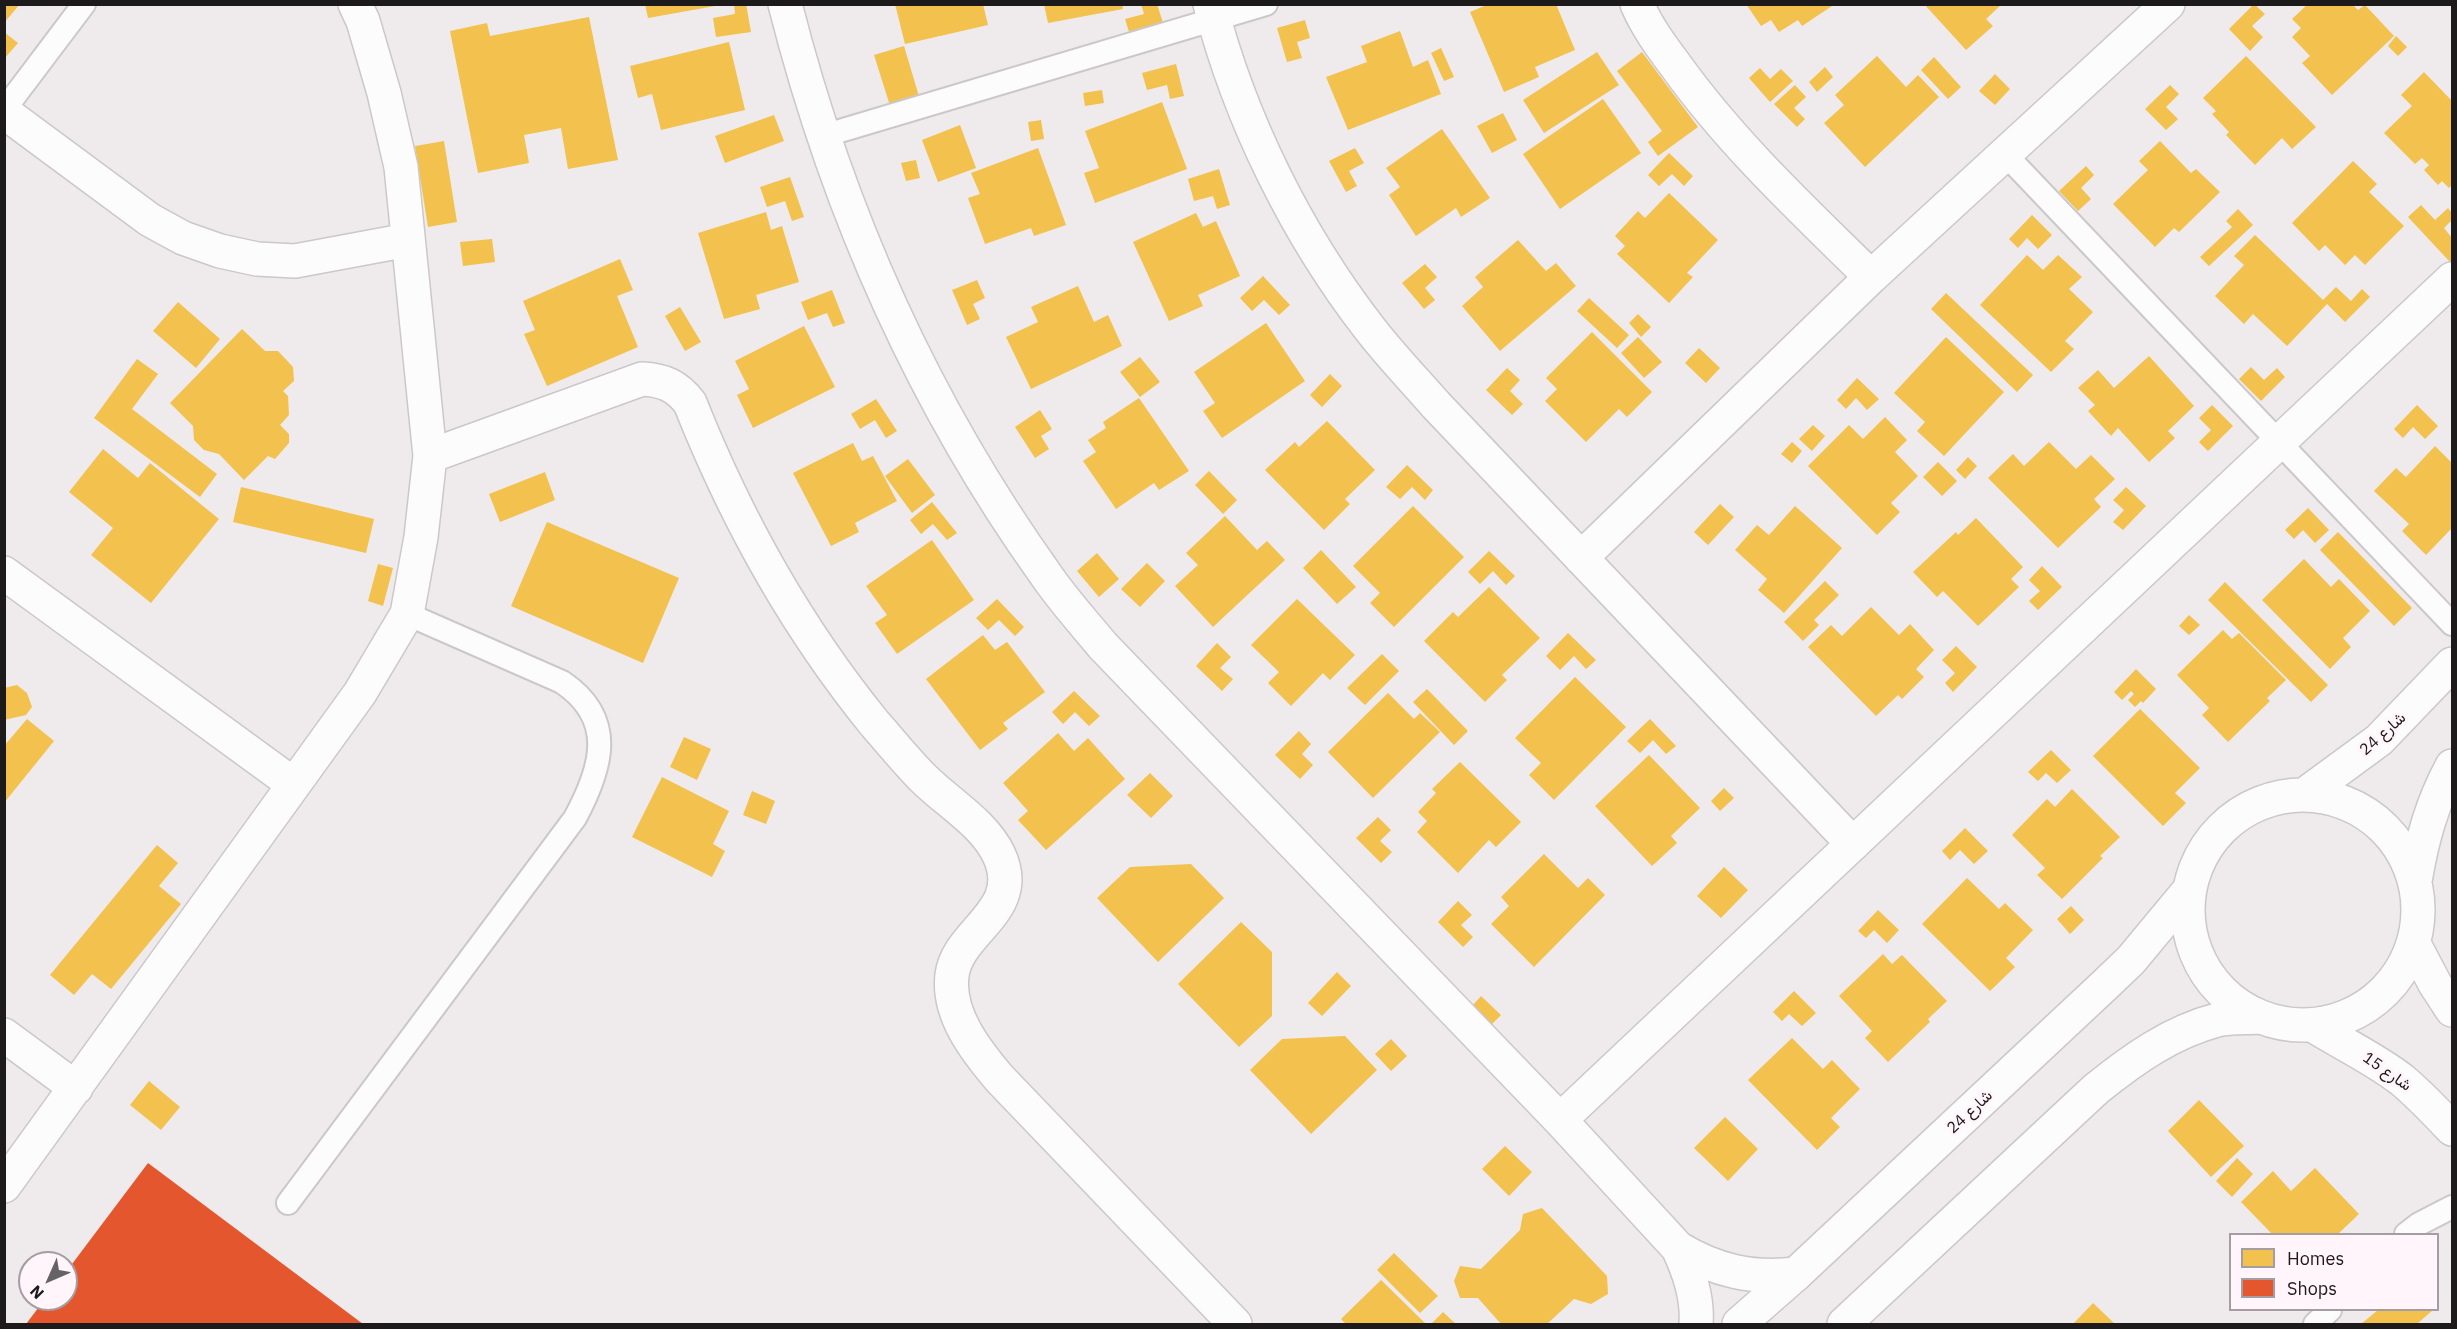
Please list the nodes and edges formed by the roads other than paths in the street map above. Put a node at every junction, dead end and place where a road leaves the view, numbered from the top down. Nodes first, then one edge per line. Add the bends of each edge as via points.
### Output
1 (84, 4) edge
2 (355, 4) edge
3 (785, 4) edge
4 (1266, 4) edge
5 (1637, 4) edge
6 (2168, 5) edge
7 (1212, 13) edge
8 (4, 111) edge
9 (823, 136) junction
10 (2005, 154) junction
11 (408, 240) junction
12 (1871, 277) junction
13 (2452, 279) edge
14 (2280, 442) junction
15 (430, 456) junction
16 (1581, 558) junction
17 (4, 573) edge
18 (407, 614) junction
19 (2452, 624) edge
20 (2452, 664) edge
21 (2452, 766) edge
22 (293, 784) junction
23 (2304, 795) junction
24 (1853, 844) junction
25 (2415, 881) junction
26 (2190, 889) junction
27 (2414, 944) junction
28 (2452, 1010) edge
29 (2259, 1017) junction
30 (2314, 1026) junction
31 (4, 1035) edge
32 (76, 1088) junction
33 (1560, 1120) junction
34 (2452, 1129) edge
35 (4, 1186) edge
36 (288, 1203) dead end
37 (2452, 1207) edge
38 (2407, 1233) edge
39 (1678, 1248) junction
40 (1796, 1274) junction
41 (2329, 1311) edge
42 (1235, 1324) edge
43 (1696, 1324) edge
44 (1739, 1324) edge
45 (1844, 1324) edge
46 (2315, 1324) edge

1 - 8 lane
2 - 11 street via 384,93 401,167
3 - 9 street
4 - 7 lane
5 - 12 street via 1645,23 1697,96 1753,160
6 - 10 street
7 - 9 lane
7 - 16 street via 1239,96 1266,158 1320,256 1370,329
8 - 11 street via 150,220 183,238 220,251 257,259 295,261
9 - 33 street via 888,302 934,397 987,488 1046,576 1102,646
10 - 12 street
10 - 14 lane
11 - 15 street
12 - 16 street
13 - 14 street
14 - 19 lane
14 - 24 street
15 - 18 street
15 - 42 street via 642,379 663,382 682,392 756,546 832,668 923,778 979,828 1000,858 1003,886 995,912 964,946 952,974 951,989 959,1020 1000,1079
16 - 24 street
17 - 22 street
18 - 22 street via 360,693
18 - 36 lane via 575,690 586,702 599,730 596,771 575,818
20 - 23 street, شارع 24 via 2379,740
21 - 25 street via 2430,813
22 - 32 street
23 - 25 street via 2334,799 2361,811 2386,829 2404,853
23 - 26 street via 2273,799 2243,811 2218,832 2200,858
24 - 33 street
25 - 27 street via 2419,912
26 - 29 street via 2189,928 2201,965 2226,996
26 - 40 street, شارع 24 via 2107,984
27 - 28 street
27 - 30 street via 2400,975 2377,1000 2347,1018
29 - 30 street
29 - 45 street via 2218,1020 2185,1032 2124,1067
30 - 34 street, شارع 15 via 2402,1080
31 - 32 street
32 - 35 street
33 - 39 street
37 - 38 lane
39 - 40 street via 1739,1273 1772,1277
39 - 43 street via 1695,1296
40 - 44 street, شارع 24
41 - 46 lane

